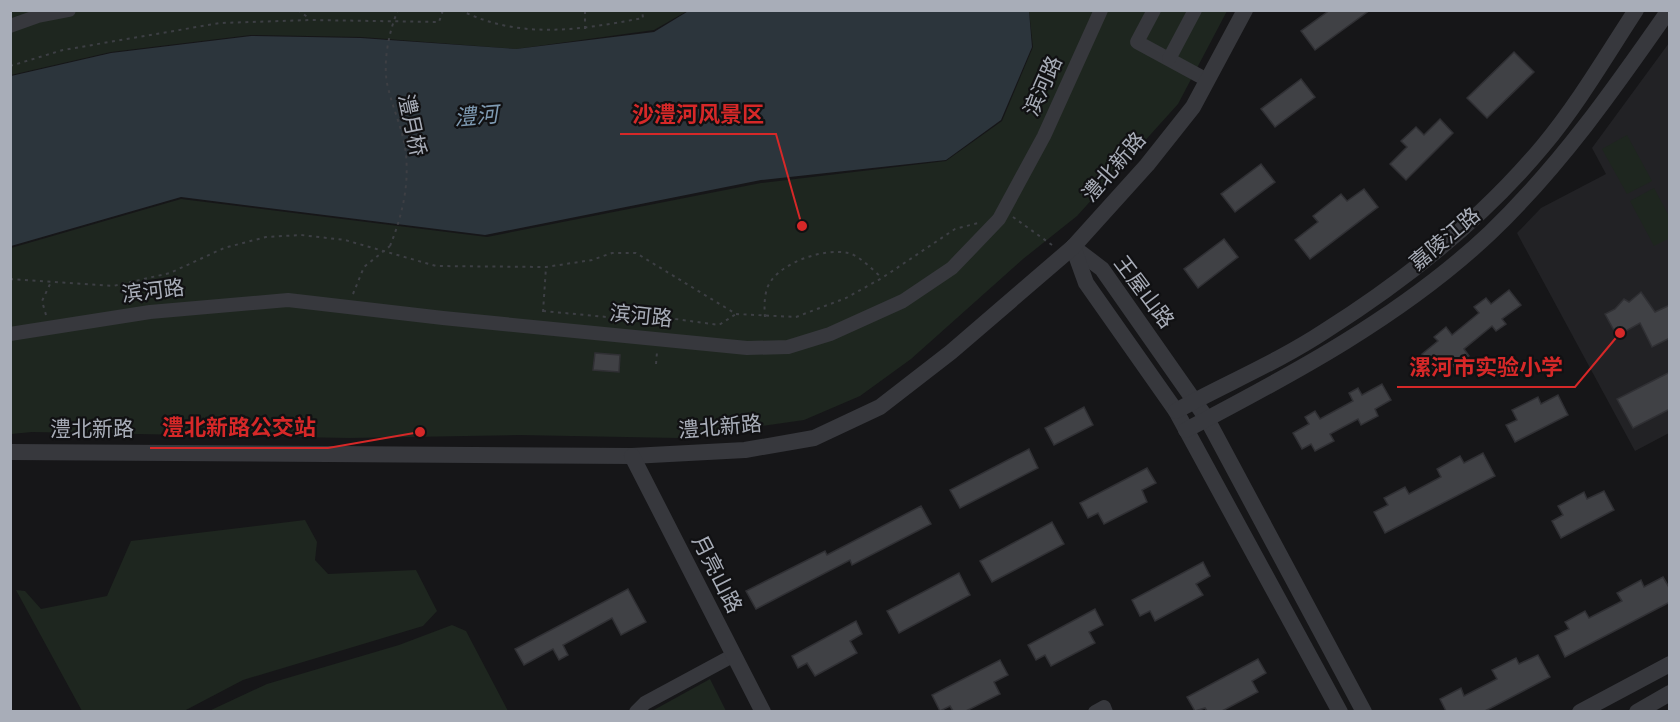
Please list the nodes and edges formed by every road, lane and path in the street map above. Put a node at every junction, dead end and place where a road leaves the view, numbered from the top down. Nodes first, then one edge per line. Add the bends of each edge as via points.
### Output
1 (69, 10) edge
2 (298, 10) edge
3 (398, 10) edge
4 (443, 10) edge
5 (460, 10) edge
6 (544, 10) edge
7 (561, 10) edge
8 (585, 10) edge
9 (642, 10) edge
10 (1101, 10) edge
11 (1154, 10) edge
12 (1195, 10) edge
13 (1245, 10) edge
14 (1636, 10) edge
15 (1669, 10) edge
16 (311, 20) junction
17 (10, 26) edge
18 (585, 29) junction
19 (1169, 59) junction
20 (10, 66) edge
21 (1207, 80) junction
22 (1557, 127) junction
23 (1569, 147) junction
24 (1001, 214) junction
25 (1069, 251) junction
26 (384, 252) junction
27 (546, 267) junction
28 (882, 278) junction
29 (10, 279) edge
30 (51, 282) junction
31 (352, 306) junction
32 (543, 311) junction
33 (766, 318) junction
34 (661, 322) dead end
35 (50, 327) junction
36 (542, 327) junction
37 (10, 334) edge
38 (1194, 401) junction
39 (1176, 411) junction
40 (1207, 419) junction
41 (1186, 430) junction
42 (10, 452) edge
43 (632, 456) junction
44 (734, 656) junction
45 (1670, 664) edge
46 (1670, 693) edge
47 (636, 711) edge
48 (763, 711) edge
49 (1095, 711) edge
50 (1106, 711) edge
51 (1340, 711) edge
52 (1364, 711) edge
53 (1580, 711) edge
54 (1637, 711) edge

1 - 17 street
2 - 16 path
3 - 26 path, 澧月桥, bridge via 387,58 387,83 406,153 407,184 399,224
4 - 16 path via 439,22
5 - 18 path via 504,28 545,32
6 - 7 path
8 - 18 path
9 - 18 path via 643,18
10 - 24 street, 滨河路 via 1044,136
11 - 19 street via 1137,42
12 - 19 street
13 - 21 street, 澧北新路
14 - 22 street, 嘉陵江路
15 - 23 street, 嘉陵江路
16 - 20 path via 220,23 63,50
19 - 21 street
21 - 25 street, 澧北新路 via 1193,107 1147,165
22 - 23 street
22 - 38 street, 嘉陵江路 via 1491,201 1423,261 1324,332
23 - 40 street, 嘉陵江路 via 1489,234 1404,302 1338,347
24 - 25 path
24 - 28 path via 955,229
24 - 36 street, 滨河路 via 952,268 903,302 830,334 788,347 747,348
25 - 38 street, 王屋山路 via 1102,269
25 - 39 street, 王屋山路 via 1086,283
25 - 43 street, 澧北新路 via 951,352 880,406 814,438 745,450
26 - 27 path via 436,266
26 - 30 path via 345,240 301,235 266,237 224,248 170,273 113,286
26 - 31 path via 363,267
27 - 32 path
27 - 33 path via 612,253 636,253 736,314
28 - 33 path via 846,298 796,317
28 - 33 path via 849,253 794,262 770,281 764,304
29 - 30 path
30 - 35 path via 42,301
31 - 35 street, 滨河路 via 288,300 150,312
31 - 36 street, 滨河路
32 - 34 path
32 - 36 path
35 - 37 street, 滨河路
38 - 39 street, 嘉陵江路
38 - 40 street, 王屋山路
39 - 41 street, 王屋山路
40 - 41 street, 嘉陵江路
40 - 52 street, 王屋山路
41 - 51 street, 王屋山路
42 - 43 street, 澧北新路
43 - 44 street, 月亮山路
44 - 47 street
44 - 48 street, 月亮山路
45 - 53 street
46 - 54 street
49 - 50 street via 1104,707

